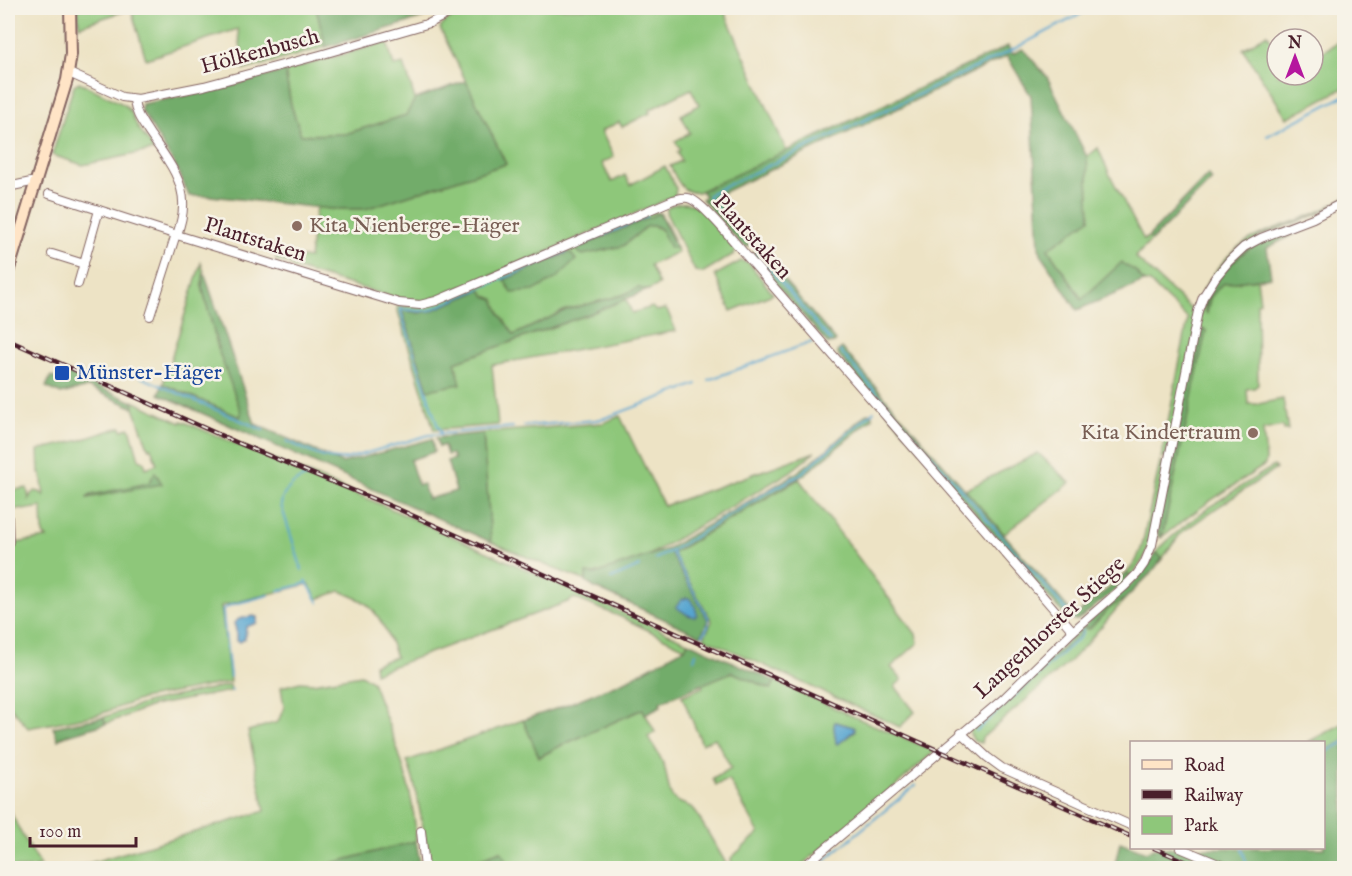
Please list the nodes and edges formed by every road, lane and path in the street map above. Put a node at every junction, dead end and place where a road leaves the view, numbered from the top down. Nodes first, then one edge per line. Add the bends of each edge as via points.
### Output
1 (70, 8) edge
2 (459, 8) edge
3 (69, 73) junction
4 (134, 100) junction
5 (36, 183) junction
6 (8, 187) edge
7 (49, 194) dead end
8 (1344, 202) edge
9 (99, 210) junction
10 (177, 234) junction
11 (52, 254) dead end
12 (84, 264) junction
13 (8, 272) edge
14 (78, 284) dead end
15 (150, 316) dead end
16 (8, 518) edge
17 (8, 543) edge
18 (1073, 631) junction
19 (961, 733) junction
20 (1130, 826) edge
21 (421, 831) dead end
22 (1182, 849) edge
23 (426, 868) edge
24 (802, 868) edge
25 (1228, 868) edge

1 - 3 main road
2 - 4 street, Hölkenbusch via 429,23 321,55
3 - 4 street
3 - 5 main road
4 - 10 street, Plantstaken via 137,114 180,184 183,204
5 - 6 street
5 - 13 main road
7 - 9 street, Plantstaken
8 - 18 street, Langenhorster Stiege via 1250,244 1228,261 1208,288 1198,311 1150,552 1134,578
9 - 10 street, Plantstaken
9 - 12 street
10 - 15 street, Plantstaken
10 - 18 street, Plantstaken via 394,302 420,305 445,298 673,200 690,198 744,253
11 - 12 street
12 - 14 street
16 - 17 street
18 - 19 street, Langenhorster Stiege via 1003,699
19 - 20 street via 1011,773
19 - 24 street, Langenhorster Stiege
21 - 23 street
22 - 25 street

